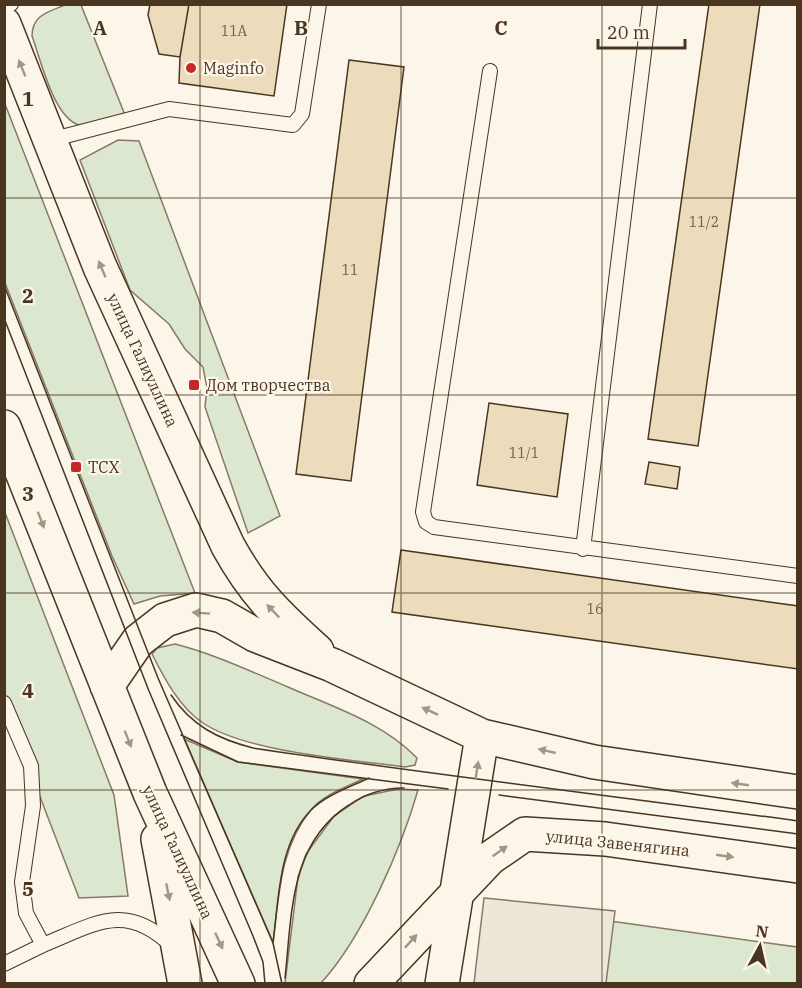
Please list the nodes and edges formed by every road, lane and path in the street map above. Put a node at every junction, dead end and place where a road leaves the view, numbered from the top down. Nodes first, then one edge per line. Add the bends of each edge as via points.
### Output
1 (11, 4) edge
2 (319, 4) edge
3 (651, 4) edge
4 (4, 7) edge
5 (4, 24) edge
6 (490, 71) dead end
7 (50, 140) junction
8 (4, 427) edge
9 (583, 549) junction
10 (798, 576) edge
11 (332, 665) junction
12 (107, 686) junction
13 (4, 703) edge
14 (482, 736) junction
15 (798, 792) edge
16 (150, 793) junction
17 (798, 866) edge
18 (458, 890) junction
19 (43, 945) junction
20 (4, 964) edge
21 (183, 969) edge
22 (238, 984) edge
23 (371, 984) edge
24 (442, 984) edge

1 - 4 lane
2 - 7 lane via 302,114 297,123 169,109
3 - 9 lane
7 -> 5 main road, улица Галиуллина
6 - 9 lane via 423,517 434,527
11 -> 7 main road, улица Галиуллина via 272,611 247,580 228,546 100,267
8 -> 12 main road, улица Галиуллина
9 - 10 lane
11 -> 12 main road, улица Галиуллина via 255,635 222,616 196,610 165,620 138,641
14 -> 11 main road, улица Галиуллина
12 -> 16 main road, улица Галиуллина
13 - 19 lane via 31,766 33,806 22,882 26,913
15 -> 14 main road via 594,762
18 -> 14 main road
16 -> 21 main road
16 -> 22 main road, улица Галиуллина
18 -> 17 main road, улица Завенягина via 490,858 525,834 605,839
23 -> 18 main road
18 - 24 main road
19 - 20 lane
19 - 21 lane via 97,923 139,922 158,933

